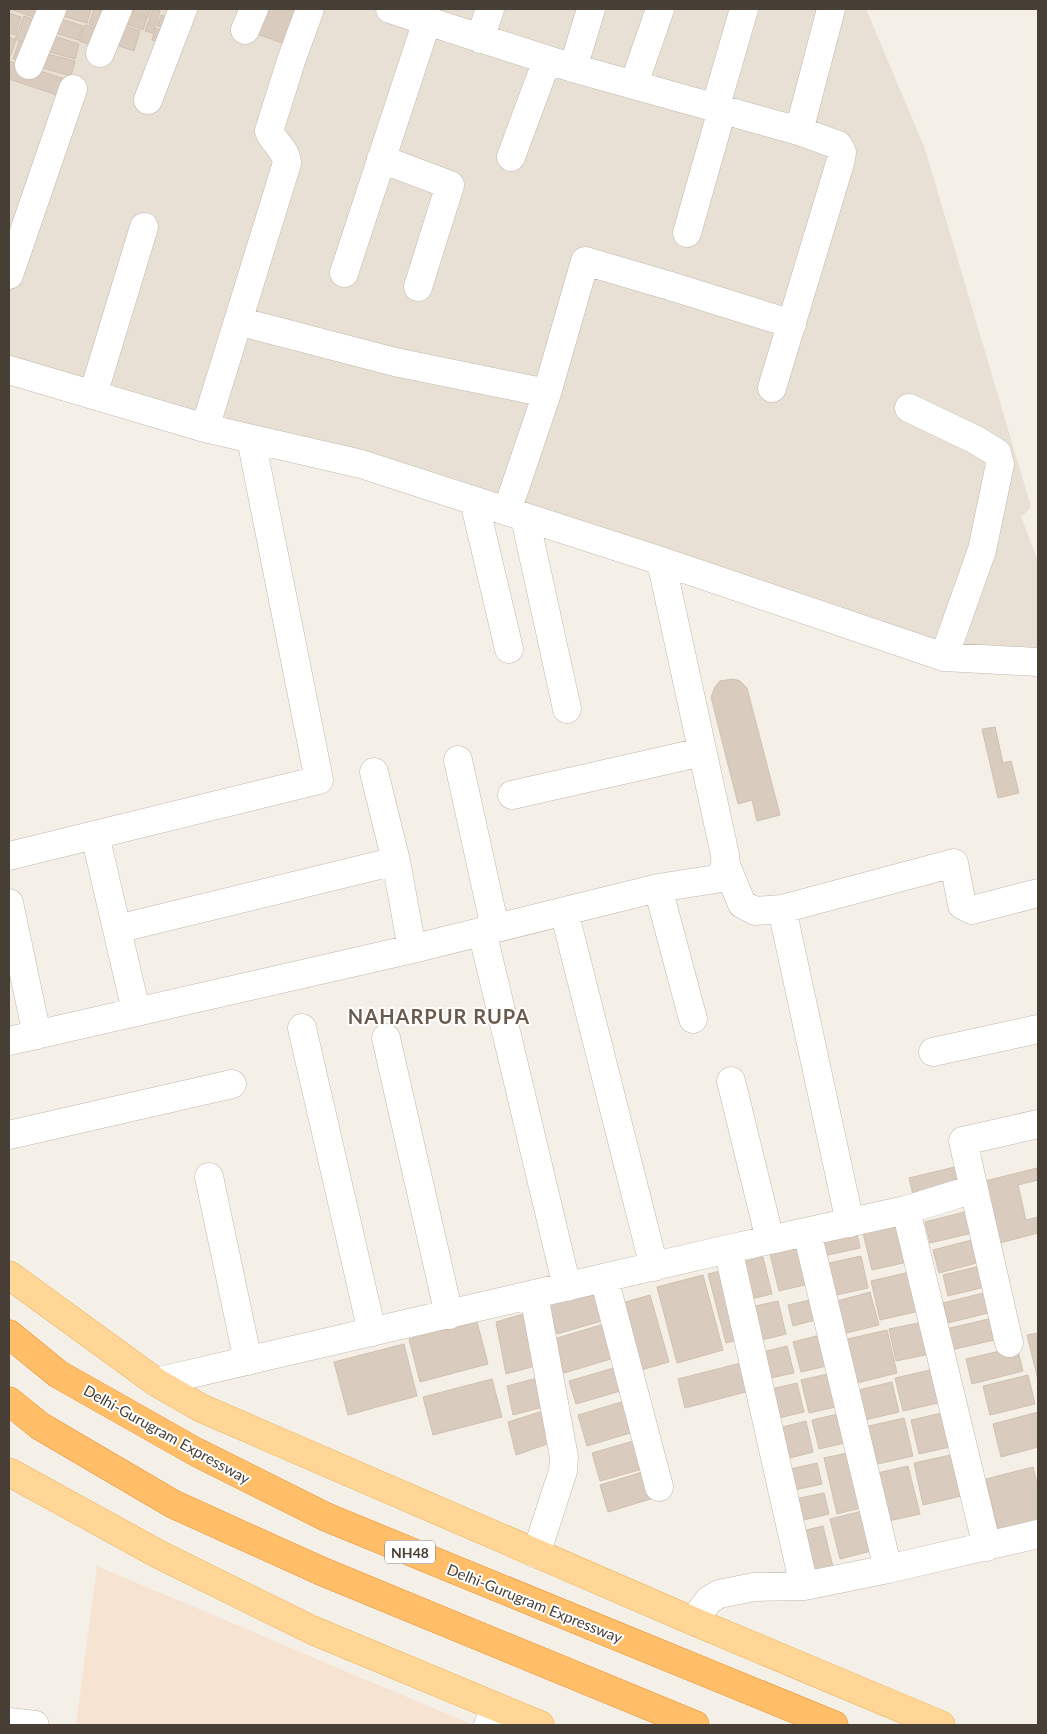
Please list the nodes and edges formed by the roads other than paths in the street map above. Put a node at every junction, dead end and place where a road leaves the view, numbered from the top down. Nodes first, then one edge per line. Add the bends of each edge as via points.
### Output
1 (52, 9) edge
2 (118, 9) edge
3 (183, 9) edge
4 (310, 9) edge
5 (390, 9) edge
6 (490, 9) edge
7 (591, 9) edge
8 (660, 9) edge
9 (744, 9) edge
10 (831, 9) edge
11 (427, 21) junction
12 (480, 38) junction
13 (100, 54) dead end
14 (547, 60) junction
15 (29, 64) dead end
16 (573, 68) junction
17 (634, 84) junction
18 (73, 90) dead end
19 (148, 100) dead end
20 (719, 109) junction
21 (799, 130) junction
22 (511, 157) dead end
23 (381, 159) junction
24 (144, 228) dead end
25 (687, 233) dead end
26 (344, 273) dead end
27 (9, 275) edge
28 (418, 287) dead end
29 (238, 321) junction
30 (792, 324) junction
31 (9, 370) edge
32 (772, 388) dead end
33 (548, 393) junction
34 (93, 395) junction
35 (909, 408) dead end
36 (205, 428) junction
37 (251, 439) junction
38 (474, 501) junction
39 (516, 515) junction
40 (661, 561) junction
41 (508, 649) dead end
42 (944, 657) junction
43 (1038, 662) edge
44 (567, 709) dead end
45 (702, 752) junction
46 (458, 760) dead end
47 (374, 772) dead end
48 (512, 795) dead end
49 (95, 835) junction
50 (9, 856) edge
51 (396, 861) junction
52 (726, 865) junction
53 (658, 888) junction
54 (1038, 893) edge
55 (9, 903) edge
56 (782, 910) junction
57 (564, 911) junction
58 (117, 929) junction
59 (489, 930) junction
60 (412, 949) junction
61 (136, 1011) junction
62 (693, 1019) dead end
63 (302, 1028) dead end
64 (1038, 1029) edge
65 (37, 1034) junction
66 (386, 1038) dead end
67 (9, 1041) edge
68 (933, 1052) dead end
69 (731, 1081) dead end
70 (232, 1084) dead end
71 (1038, 1124) edge
72 (9, 1135) edge
73 (209, 1177) dead end
74 (974, 1189) junction
75 (906, 1210) junction
76 (850, 1223) junction
77 (808, 1232) junction
78 (770, 1240) junction
79 (728, 1249) junction
80 (654, 1268) junction
81 (9, 1275) edge
82 (604, 1278) junction
83 (567, 1287) junction
84 (534, 1295) junction
85 (449, 1314) junction
86 (372, 1332) junction
87 (9, 1334) edge
88 (1009, 1343) dead end
89 (248, 1361) junction
90 (156, 1382) junction
91 (9, 1402) edge
92 (9, 1472) edge
93 (659, 1487) dead end
94 (1038, 1534) edge
95 (987, 1547) junction
96 (536, 1554) junction
97 (888, 1569) junction
98 (804, 1586) junction
99 (693, 1621) junction
100 (492, 1716) edge
101 (9, 1722) edge
102 (35, 1725) edge
103 (540, 1725) edge
104 (695, 1725) edge
105 (834, 1725) edge
106 (941, 1725) edge

1 - 15 street
2 - 13 street
3 - 19 street
4 - 29 street via 269,131 286,155 287,163
5 - 11 street
6 - 12 street
7 - 16 street
8 - 17 street
9 - 20 street
10 - 21 street
11 - 12 street
11 - 23 street
12 - 14 street
14 - 16 street
14 - 22 street
16 - 17 street
17 - 20 street
18 - 27 street
20 - 21 street
20 - 25 street
21 - 30 street via 838,145 842,152
23 - 26 street
23 - 28 street via 450,185
24 - 34 street
29 - 33 street via 395,362
29 - 36 street
30 - 32 street
30 - 33 street via 584,261
31 - 34 street
33 - 39 street
34 - 36 street
35 - 42 street via 976,440 997,453 1000,464 982,550
36 - 37 street
37 - 38 street via 361,464
37 - 49 street via 319,780
38 - 39 street
38 - 41 street
39 - 40 street
39 - 44 street
40 - 42 street
40 - 45 street
42 - 43 street
45 - 48 street
45 - 52 street
46 - 59 street
47 - 51 street
49 - 50 street
49 - 58 street
51 - 58 street
51 - 60 street
52 - 53 street via 723,874 716,879
52 - 56 street via 742,904 755,911
53 - 57 street
53 - 62 street
54 - 56 street via 972,910 962,905 954,863
55 - 65 street
56 - 76 street
57 - 59 street
57 - 80 street
58 - 61 street
59 - 60 street
59 - 83 street
60 - 61 street
61 - 65 street
63 - 86 street
64 - 68 street
65 - 67 street
66 - 85 street
69 - 78 street
70 - 72 street
71 - 74 street via 963,1141
73 - 89 street
74 - 75 street
74 - 88 street
75 - 76 street
75 - 95 street
76 - 77 street
77 - 78 street
77 - 97 street
78 - 79 street
79 - 80 street
79 - 98 street
80 - 82 street
81 - 90 main road
82 - 83 street
82 - 93 street
83 - 84 street
84 - 85 street
84 - 96 street via 564,1457 564,1471
85 - 86 street
86 - 89 street
87 - 105 highway, Delhi-Gurugram Expressway / NH48 via 58,1374 196,1452 326,1518
89 - 90 street
90 - 96 main road via 201,1408
91 - 104 highway via 40,1426 173,1504 330,1574
92 - 100 main road via 160,1555
94 - 95 street
95 - 97 street
96 - 99 main road
97 - 98 street
98 - 99 street via 754,1587 719,1594 709,1600
99 - 106 main road
100 - 103 main road
101 - 102 street

